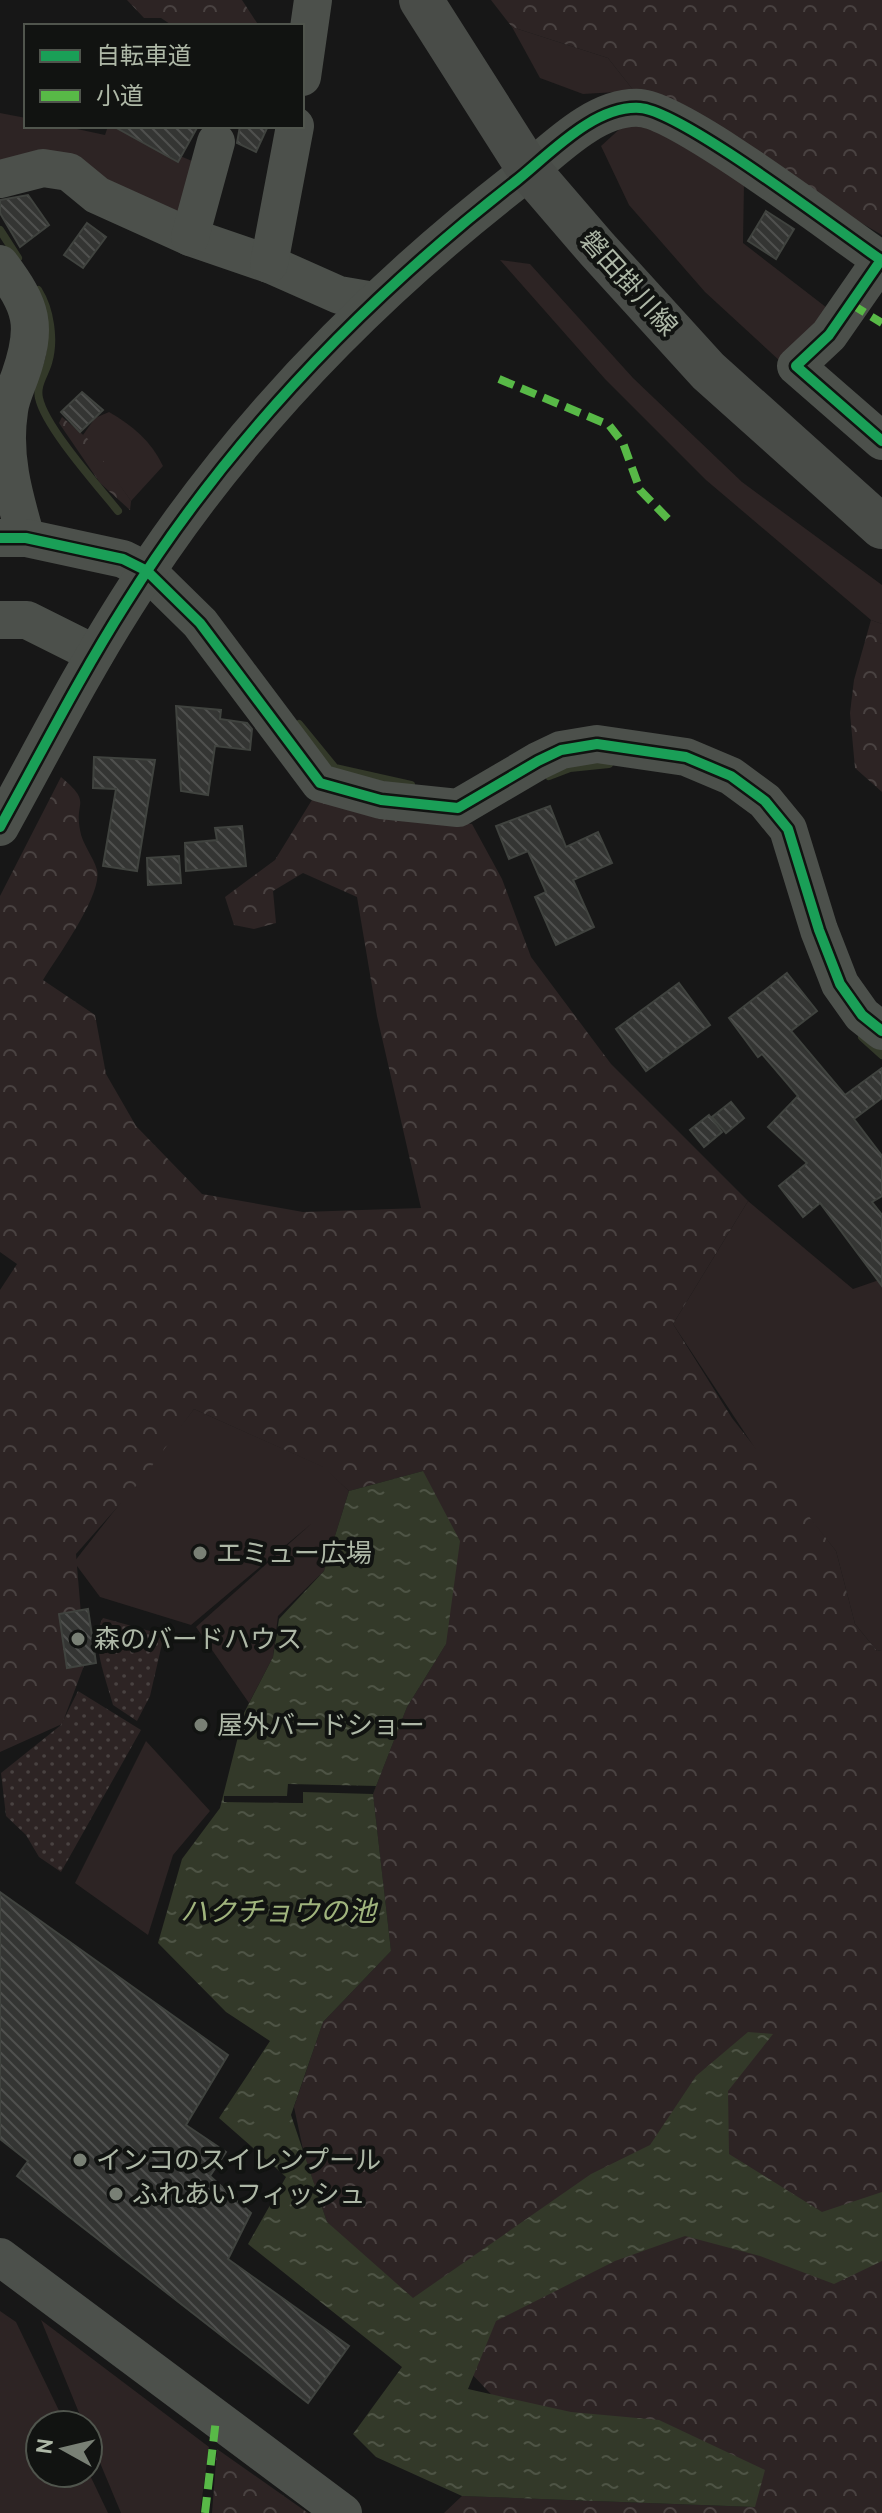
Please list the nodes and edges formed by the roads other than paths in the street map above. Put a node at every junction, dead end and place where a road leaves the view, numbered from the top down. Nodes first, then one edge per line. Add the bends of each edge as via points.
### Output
1 (313, 0) edge
2 (421, 0) edge
3 (304, 63) edge
4 (295, 128) edge
5 (216, 142) dead end
6 (529, 170) junction
7 (0, 179) edge
8 (190, 237) junction
9 (0, 264) edge
10 (269, 264) junction
11 (374, 301) junction
12 (882, 441) edge
13 (882, 527) edge
14 (13, 538) edge
15 (147, 571) junction
16 (0, 620) edge
17 (95, 654) junction
18 (0, 827) edge
19 (882, 1031) edge
20 (0, 2257) edge
21 (343, 2513) edge

1 - 3 street
2 - 6 main road, 磐田掛川線
4 - 10 street
5 - 8 street
6 - 11 street
6 - 12 street via 592,123 621,110 650,110 681,123 881,260 829,335 796,366
6 - 13 main road, 磐田掛川線 via 708,371
7 - 8 street via 43,168 69,172 97,195
8 - 10 street
9 - 14 street via 29,309 32,326 9,410
10 - 11 street via 339,295
11 - 15 street via 265,415
14 - 15 street via 123,559
15 - 17 street
15 - 19 street via 200,623 320,783 381,800 473,799 561,750 597,744 686,757 731,776 765,801 788,829 840,984 862,1015
16 - 17 street via 27,620
17 - 18 street
20 - 21 street

